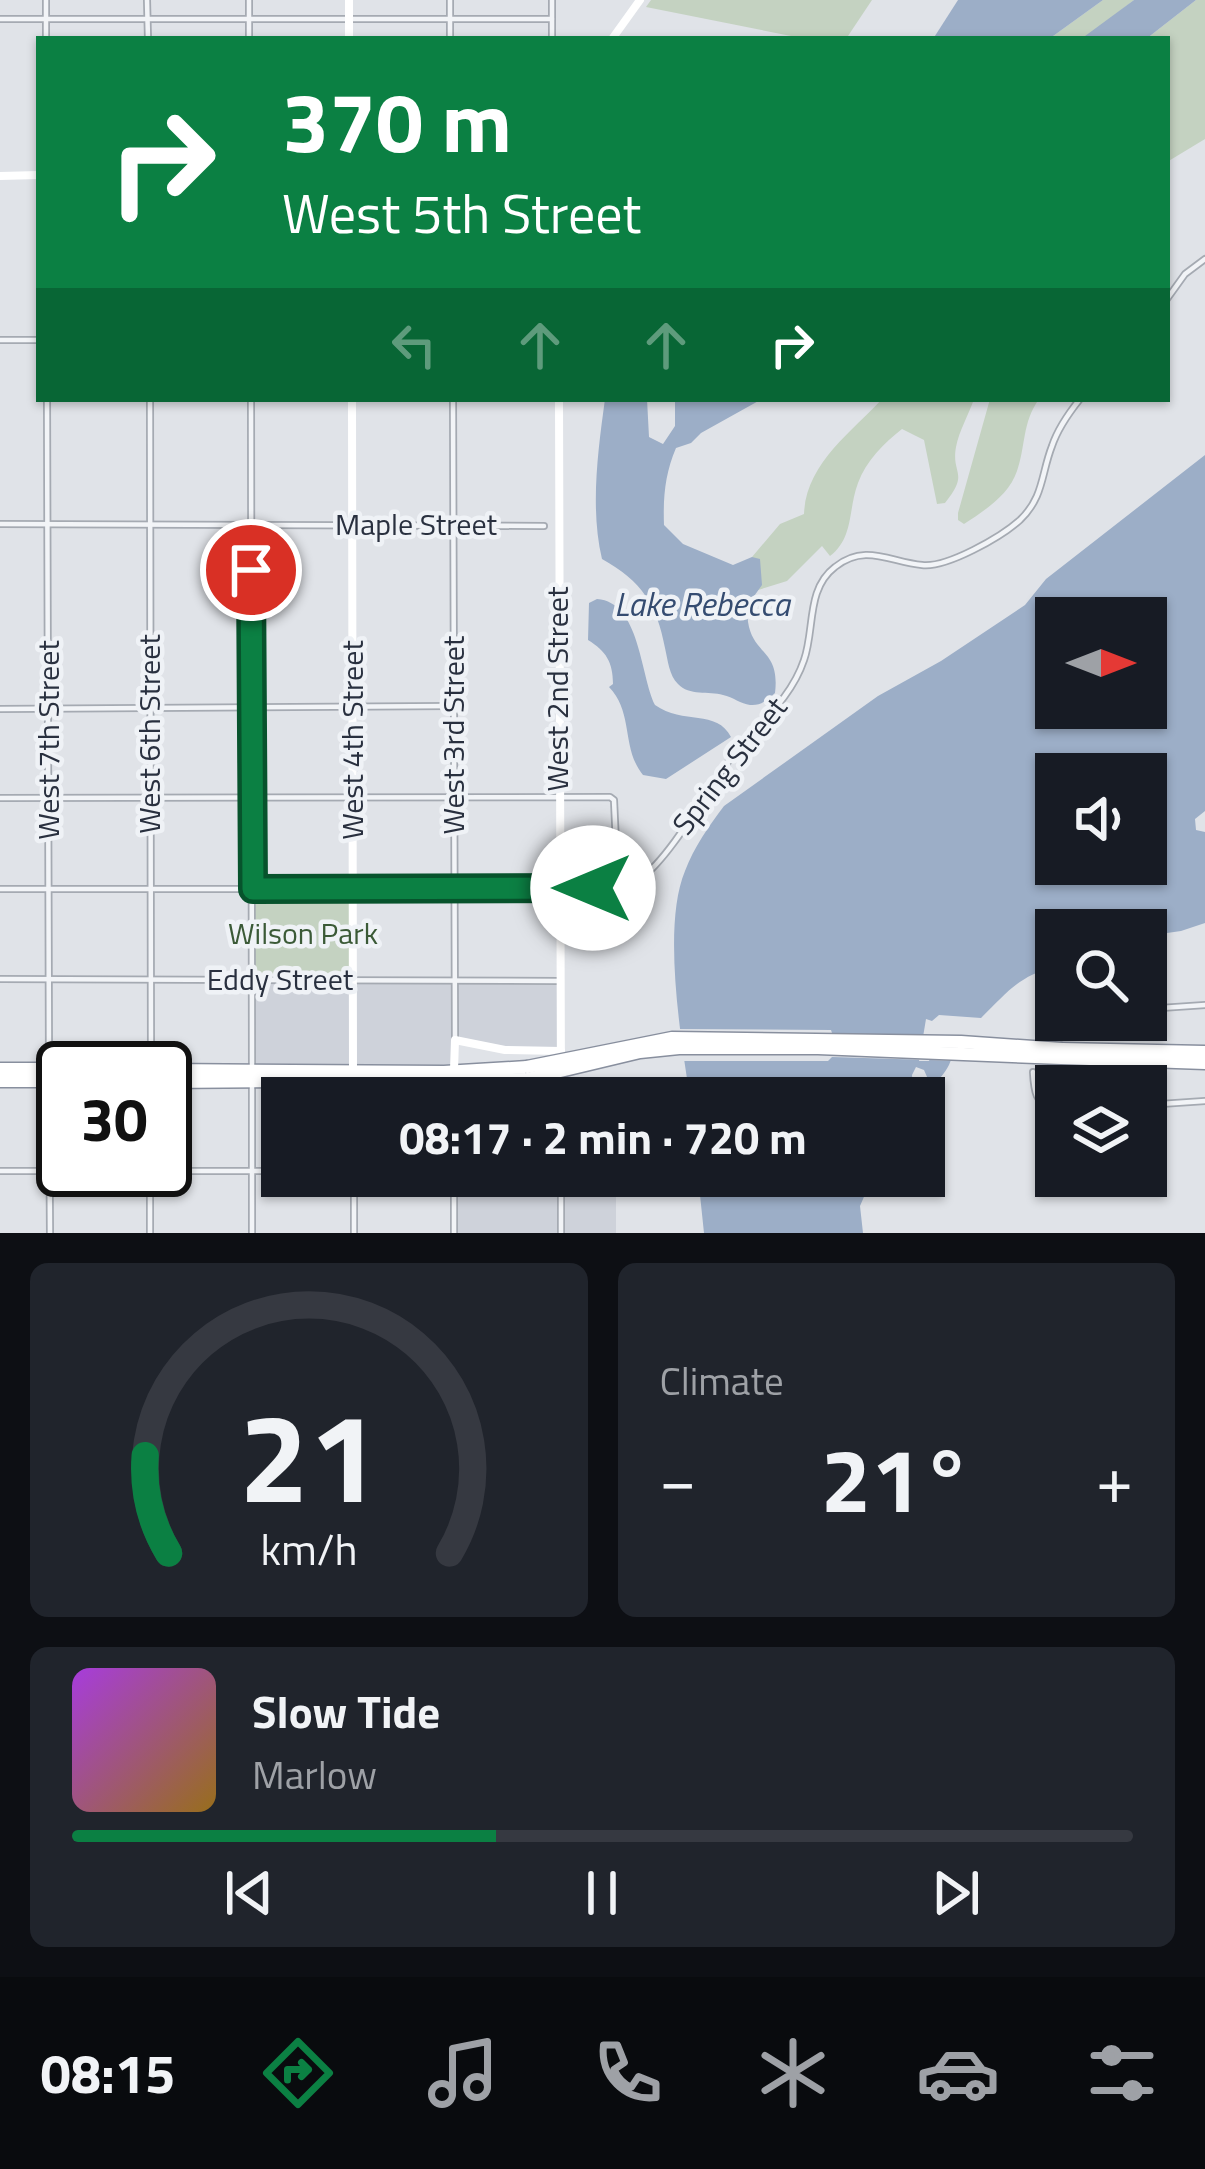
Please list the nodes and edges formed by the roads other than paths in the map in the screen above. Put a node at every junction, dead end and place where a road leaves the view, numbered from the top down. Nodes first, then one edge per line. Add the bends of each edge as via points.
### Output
1 (46, 0) edge
2 (148, 0) edge
3 (249, 0) edge
4 (349, 0) edge
5 (450, 0) edge
6 (552, 0) edge
7 (640, 0) edge
8 (46, 18) junction
9 (0, 19) edge
10 (552, 19) junction
11 (349, 21) junction
12 (450, 21) junction
13 (148, 22) junction
14 (249, 22) junction
15 (46, 36) edge
16 (148, 36) edge
17 (249, 36) edge
18 (349, 36) edge
19 (450, 36) edge
20 (552, 36) edge
21 (614, 36) edge
22 (0, 176) edge
23 (36, 176) edge
24 (1205, 259) edge
25 (1170, 295) edge
26 (0, 340) edge
27 (36, 340) edge
28 (47, 402) edge
29 (150, 402) edge
30 (250, 402) edge
31 (352, 402) edge
32 (453, 402) edge
33 (560, 402) edge
34 (1078, 402) edge
35 (0, 524) edge
36 (48, 524) junction
37 (150, 524) junction
38 (251, 524) junction
39 (353, 525) junction
40 (453, 526) junction
41 (544, 526) dead end
42 (353, 706) junction
43 (453, 706) junction
44 (150, 707) junction
45 (252, 707) junction
46 (0, 709) edge
47 (49, 709) junction
48 (559, 796) junction
49 (455, 797) junction
50 (0, 798) edge
51 (50, 798) junction
52 (150, 798) junction
53 (353, 798) junction
54 (253, 799) junction
55 (49, 888) junction
56 (150, 888) junction
57 (352, 888) junction
58 (455, 888) junction
59 (617, 888) junction
60 (0, 889) edge
61 (253, 889) junction
62 (559, 889) junction
63 (0, 979) edge
64 (49, 980) junction
65 (152, 980) junction
66 (252, 980) junction
67 (354, 980) junction
68 (454, 980) junction
69 (560, 981) junction
70 (1205, 1005) edge
71 (1167, 1008) edge
72 (455, 1040) junction
73 (53, 1041) edge
74 (151, 1041) edge
75 (561, 1051) junction
76 (1205, 1052) edge
77 (1062, 1054) junction
78 (1205, 1063) edge
79 (0, 1069) edge
80 (192, 1072) edge
81 (1034, 1072) dead end
82 (36, 1073) edge
83 (252, 1076) junction
84 (353, 1076) junction
85 (36, 1077) edge
86 (454, 1077) junction
87 (561, 1077) edge
88 (192, 1080) edge
89 (0, 1081) edge
90 (1035, 1081) edge
91 (1205, 1101) edge
92 (1167, 1104) edge
93 (192, 1171) edge
94 (0, 1172) edge
95 (36, 1172) edge
96 (251, 1172) junction
97 (261, 1172) edge
98 (49, 1197) edge
99 (149, 1197) edge
100 (354, 1197) edge
101 (454, 1197) edge
102 (561, 1197) edge
103 (50, 1233) edge
104 (150, 1233) edge
105 (252, 1233) edge
106 (354, 1233) edge
107 (454, 1233) edge
108 (561, 1233) edge

1 - 8 street
2 - 13 street
3 - 14 street
4 - 11 street
5 - 12 street
6 - 10 street
7 - 21 street
8 - 9 street
8 - 13 street
8 - 15 street
10 - 12 street
10 - 20 street
11 - 12 street
11 - 14 street
11 - 18 street
12 - 19 street
13 - 14 street
13 - 16 street
14 - 17 street
22 - 23 street
24 - 25 street
26 - 27 street
28 - 36 street, West 7th Street
29 - 37 street, West 6th Street
30 - 38 street
31 - 39 street, West 4th Street
32 - 40 street, West 3rd Street
33 - 48 street, West 2nd Street
34 - 59 street, Spring Street via 1050,449 1037,500 1018,522 950,561 922,566 856,555 832,568 814,596 793,685 644,877
35 - 36 street, Maple Street
36 - 37 street, Maple Street
36 - 47 street, West 7th Street
37 - 38 street, Maple Street
37 - 44 street, West 6th Street
38 - 39 street, Maple Street
38 - 45 street
39 - 40 street, Maple Street
39 - 42 street, West 4th Street
40 - 41 street, Maple Street
40 - 43 street, West 3rd Street
42 - 43 street
42 - 45 street
42 - 53 street, West 4th Street
43 - 49 street, West 3rd Street
44 - 45 street
44 - 47 street
44 - 52 street, West 6th Street
45 - 54 street
46 - 47 street
47 - 51 street, West 7th Street
48 - 49 street
48 - 59 street via 614,800
48 - 62 street, West 2nd Street
49 - 53 street
49 - 58 street, West 3rd Street
50 - 51 street
51 - 52 street
51 - 55 street, West 7th Street
52 - 54 street
52 - 56 street, West 6th Street
53 - 54 street
53 - 57 street, West 4th Street
54 - 61 street
55 - 56 street
55 - 60 street
55 - 64 street, West 7th Street
56 - 61 street
56 - 65 street, West 6th Street
57 - 58 street
57 - 61 street
57 - 67 street, West 4th Street
58 - 62 street
58 - 68 street, West 3rd Street
59 - 62 street
61 - 66 street
62 - 69 street, West 2nd Street
63 - 64 street, Eddy Street
64 - 65 street, Eddy Street
64 - 73 street, West 7th Street
65 - 66 street, Eddy Street
65 - 74 street, West 6th Street
66 - 67 street, Eddy Street
66 - 83 street
67 - 68 street, Eddy Street
67 - 84 street, West 4th Street
68 - 69 street, Eddy Street
68 - 72 street, West 3rd Street
69 - 75 street, West 2nd Street
70 - 71 street
72 - 75 street
72 - 86 street, West 3rd Street
75 - 87 street, West 2nd Street
76 - 77 highway
77 - 78 highway
77 - 86 highway, bridge via 679,1048
79 - 82 highway
80 - 83 highway
81 - 90 street
83 - 84 highway
83 - 88 highway
83 - 96 street
84 - 86 highway
85 - 89 highway
91 - 92 street
93 - 96 street
94 - 95 street
96 - 97 street
96 - 105 street
98 - 103 street, West 7th Street
99 - 104 street
100 - 106 street
101 - 107 street
102 - 108 street

